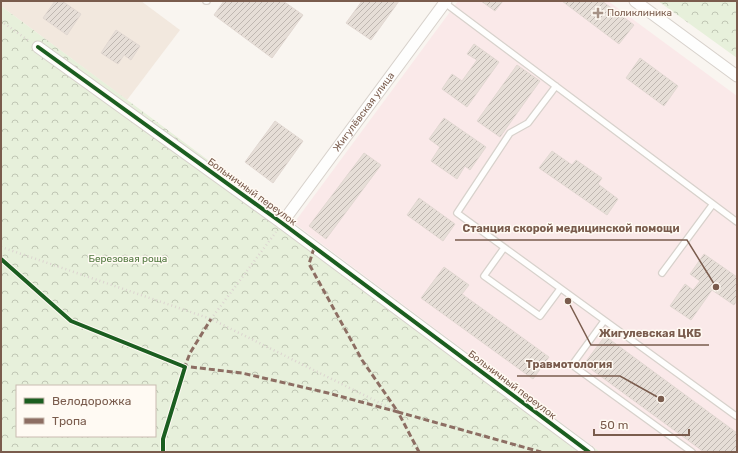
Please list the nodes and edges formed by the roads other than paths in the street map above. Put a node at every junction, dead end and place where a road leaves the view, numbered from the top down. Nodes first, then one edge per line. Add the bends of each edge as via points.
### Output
1 (635, 1) edge
2 (445, 2) edge
3 (38, 47) road end
4 (737, 76) edge
5 (556, 86) junction
6 (712, 204) junction
7 (737, 222) edge
8 (282, 223) junction
9 (504, 248) junction
10 (662, 273) dead end
11 (560, 289) junction
12 (604, 321) junction
13 (736, 416) dead end
14 (589, 452) edge
15 (692, 452) edge

1 - 4 street
2 - 5 lane
2 - 8 street, Жигулёвская улица
3 - 8 street, Больничный переулок
5 - 6 lane
5 - 9 lane via 528,123 510,134 457,213
6 - 7 lane
6 - 10 lane
8 - 14 street, Больничный переулок
9 - 11 lane
9 - 11 lane via 484,276 540,316
11 - 12 lane
12 - 13 lane
12 - 15 lane via 572,366

